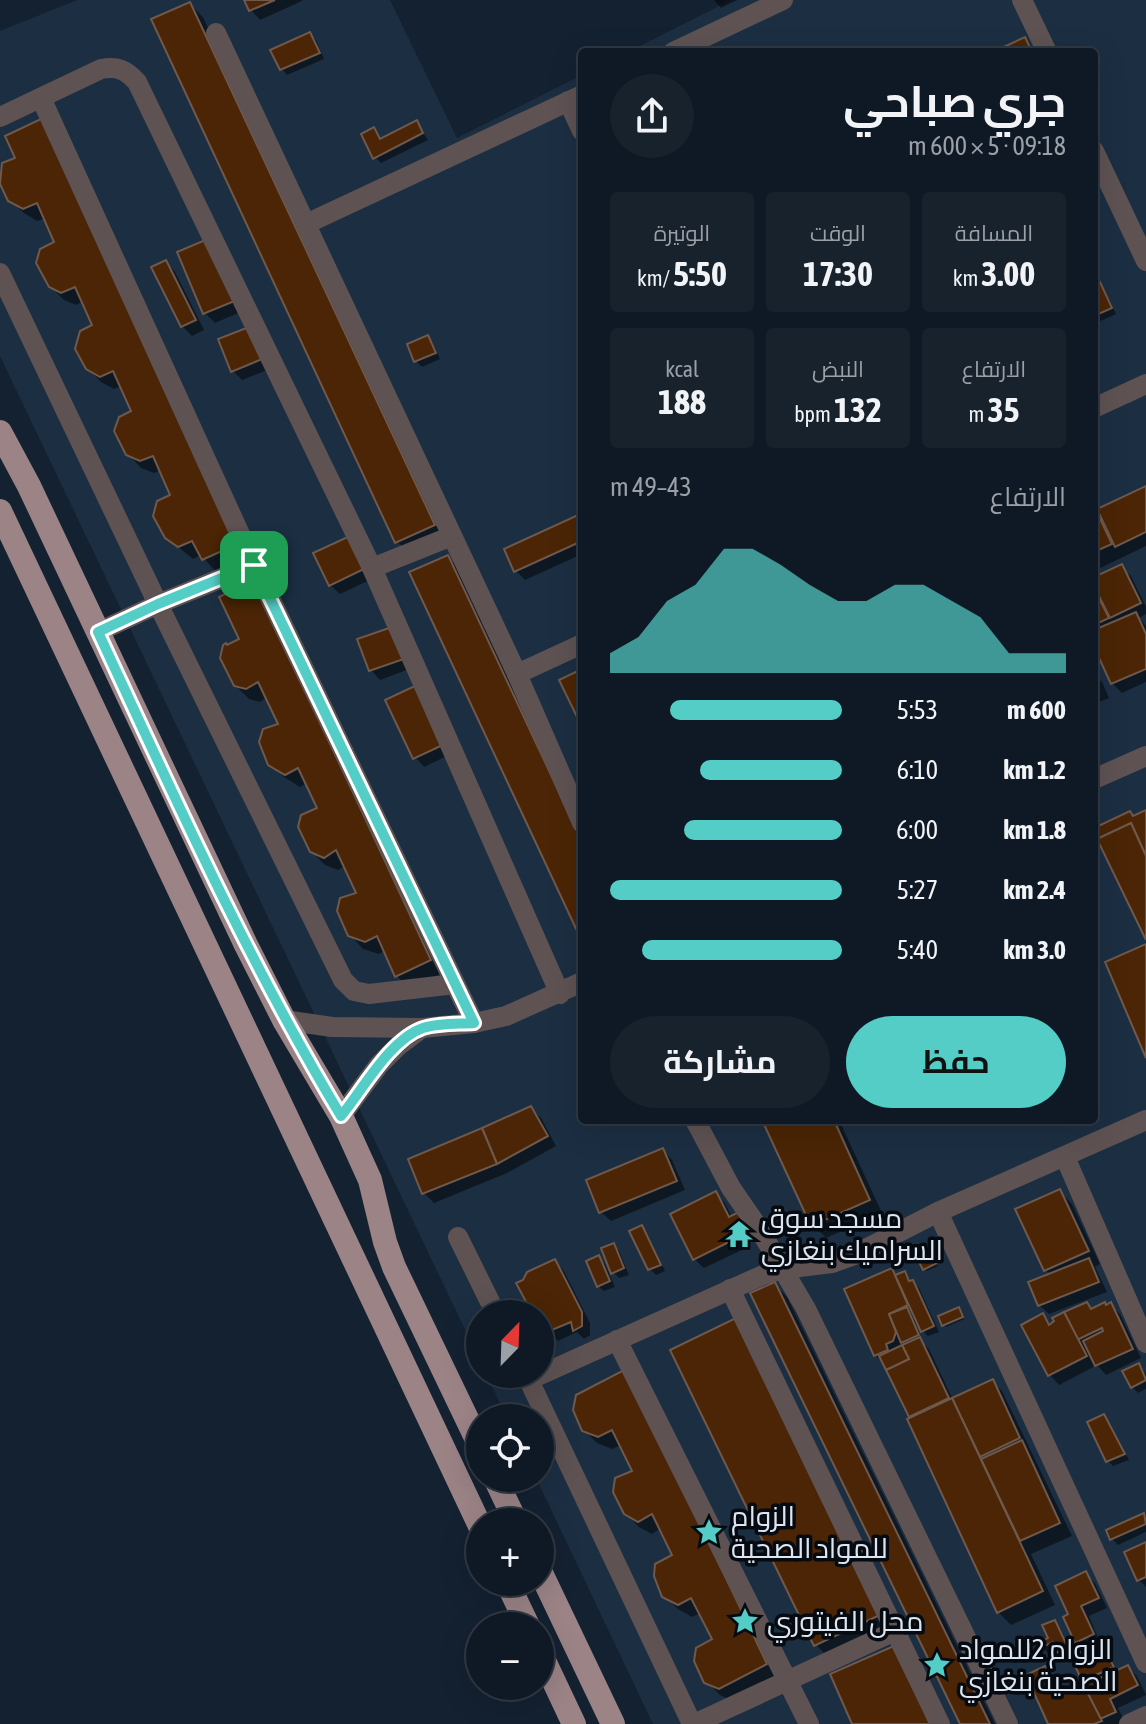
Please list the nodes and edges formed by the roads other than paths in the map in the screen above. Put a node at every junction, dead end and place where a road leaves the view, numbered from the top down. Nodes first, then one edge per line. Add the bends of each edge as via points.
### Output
1 (783, 0) edge
2 (1022, 0) edge
3 (216, 33) dead end
4 (681, 48) edge
5 (1045, 48) edge
6 (41, 98) junction
7 (575, 98) edge
8 (0, 117) edge
9 (1100, 180) edge
10 (306, 224) junction
11 (1146, 261) edge
12 (0, 273) edge
13 (1146, 384) edge
14 (1098, 406) edge
15 (0, 432) edge
16 (0, 511) edge
17 (452, 536) junction
18 (254, 565) junction
19 (372, 568) junction
20 (158, 604) junction
21 (98, 632) junction
22 (578, 646) edge
23 (517, 674) junction
24 (1146, 756) edge
25 (1098, 777) edge
26 (578, 814) edge
27 (455, 984) junction
28 (578, 984) edge
29 (560, 994) junction
30 (284, 1020) junction
31 (474, 1023) junction
32 (422, 1028) junction
33 (341, 1116) junction
34 (1146, 1120) edge
35 (697, 1124) edge
36 (1065, 1157) junction
37 (938, 1212) junction
38 (458, 1237) dead end
39 (783, 1269) junction
40 (730, 1289) junction
41 (489, 1300) edge
42 (617, 1340) junction
43 (1146, 1343) edge
44 (554, 1366) edge
45 (532, 1388) edge
46 (466, 1417) edge
47 (471, 1508) edge
48 (552, 1596) edge
49 (895, 1631) junction
50 (1146, 1663) edge
51 (787, 1680) junction
52 (554, 1682) edge
53 (1146, 1716) edge
54 (574, 1724) edge
55 (613, 1724) edge
56 (693, 1724) edge
57 (809, 1724) edge
58 (940, 1724) edge
59 (1008, 1724) edge
60 (1129, 1724) edge

1 - 4 lane
2 - 5 lane
3 - 10 lane
6 - 8 lane
6 - 18 lane
6 - 19 lane via 113,67 127,71 137,82
7 - 10 lane
9 - 11 lane
10 - 17 lane
12 - 20 lane
13 - 14 lane
15 - 21 main road
16 - 47 main road
17 - 19 lane
17 - 23 lane
18 - 20 lane
18 - 27 lane
19 - 29 lane
20 - 21 lane
20 - 27 lane via 343,980 354,991 369,994
21 - 30 main road
22 - 23 lane
23 - 26 lane
24 - 25 lane
27 - 31 lane
28 - 29 lane
29 - 31 lane
30 - 32 lane via 332,1027
30 - 33 main road
31 - 32 lane
32 - 33 lane via 379,1065
33 - 46 main road via 370,1180 394,1267
34 - 36 lane
35 - 39 lane
36 - 37 lane
36 - 43 lane
37 - 39 lane via 854,1255
37 - 50 lane
38 - 41 lane
39 - 40 lane
39 - 59 lane
40 - 42 lane
40 - 49 lane
42 - 44 lane
42 - 51 lane
45 - 56 lane
48 - 55 main road
49 - 51 lane
49 - 58 lane
51 - 56 lane
51 - 57 lane
52 - 54 main road
53 - 60 lane

